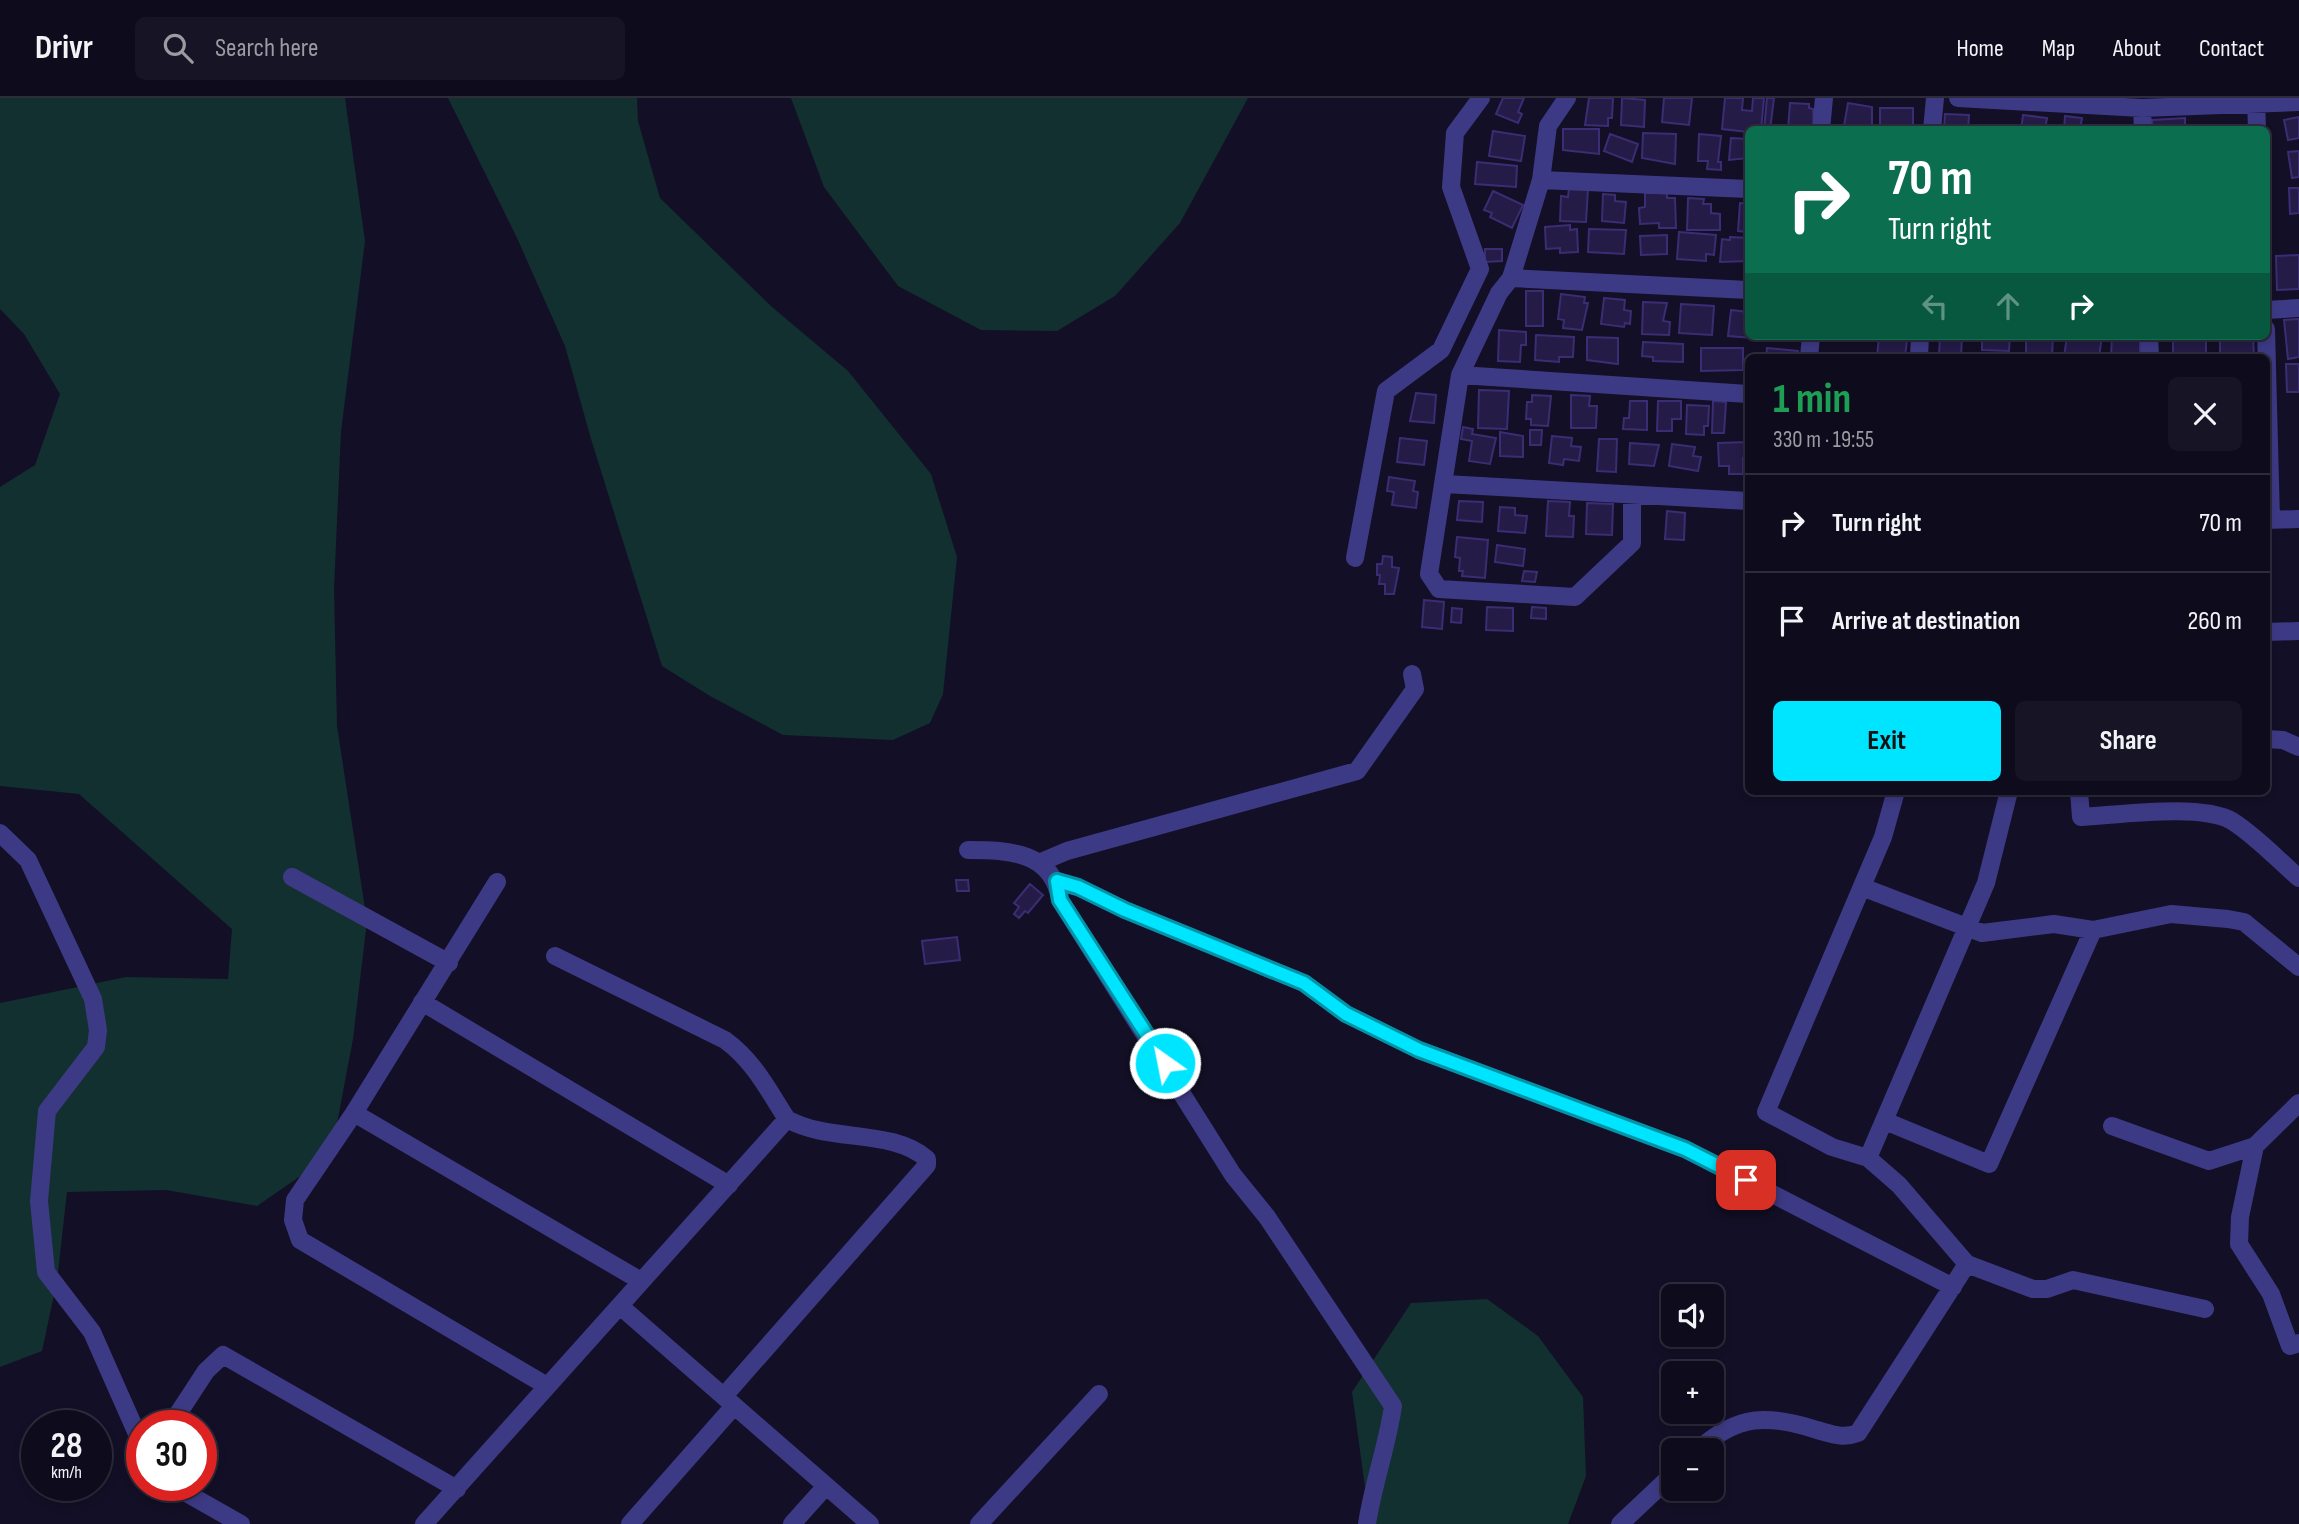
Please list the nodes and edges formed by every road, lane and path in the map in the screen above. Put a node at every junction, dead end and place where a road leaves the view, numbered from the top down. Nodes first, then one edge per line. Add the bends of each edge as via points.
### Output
1 (1481, 98) edge
2 (1567, 98) edge
3 (1824, 98) edge
4 (1935, 98) edge
5 (1958, 98) edge
6 (2256, 101) edge
7 (2299, 102) edge
8 (2142, 108) junction
9 (1821, 126) edge
10 (1933, 126) edge
11 (2143, 126) edge
12 (2258, 126) edge
13 (1541, 180) junction
14 (1745, 189) edge
15 (1511, 278) junction
16 (1745, 290) edge
17 (2299, 308) edge
18 (2270, 310) edge
19 (1460, 375) junction
20 (1745, 394) edge
21 (1446, 484) junction
22 (1632, 495) junction
23 (1745, 501) edge
24 (2299, 519) edge
25 (2270, 520) edge
26 (1355, 558) dead end
27 (2299, 631) edge
28 (2270, 632) edge
29 (1412, 674) dead end
30 (2270, 739) edge
31 (2299, 747) edge
32 (1895, 795) edge
33 (2008, 795) edge
34 (2079, 795) edge
35 (0, 833) edge
36 (968, 850) dead end
37 (1041, 862) junction
38 (292, 877) dead end
39 (2299, 878) edge
40 (1057, 881) junction
41 (497, 882) dead end
42 (1862, 887) junction
43 (1968, 928) junction
44 (2093, 930) junction
45 (555, 957) dead end
46 (449, 963) junction
47 (2299, 967) edge
48 (422, 1002) junction
49 (2296, 1111) edge
50 (354, 1113) junction
51 (787, 1119) junction
52 (1885, 1121) junction
53 (2112, 1126) dead end
54 (2255, 1146) junction
55 (1868, 1158) junction
56 (729, 1185) junction
57 (1967, 1264) junction
58 (641, 1281) junction
59 (1953, 1287) junction
60 (620, 1306) junction
61 (2205, 1309) dead end
62 (2299, 1343) edge
63 (547, 1386) junction
64 (1099, 1394) dead end
65 (729, 1401) junction
66 (127, 1410) edge
67 (180, 1410) edge
68 (1711, 1438) edge
69 (1661, 1485) edge
70 (826, 1486) junction
71 (457, 1489) junction
72 (200, 1501) edge
73 (241, 1524) edge
74 (425, 1524) edge
75 (631, 1524) edge
76 (792, 1524) edge
77 (870, 1524) edge
78 (979, 1524) edge
79 (1367, 1524) edge
80 (1620, 1524) edge

1 - 26 street via 1455,133 1451,187 1480,269 1441,350 1386,391
2 - 13 street via 1548,126
3 - 9 street
4 - 10 street
5 - 8 street
6 - 7 street
6 - 8 street
6 - 12 street
8 - 11 street
13 - 14 street
13 - 15 street
15 - 16 street
15 - 19 street via 1499,293
17 - 18 street
19 - 20 street
19 - 21 street
21 - 22 street
21 - 22 street via 1429,574 1439,589 1575,597 1632,543
22 - 23 street
24 - 25 street
27 - 28 street
29 - 37 street via 1415,689 1357,771
30 - 31 street
32 - 42 street via 1884,836
33 - 43 street via 1986,883
34 - 39 street via 2081,817 2217,814 2234,822
35 - 66 street via 28,860 93,999 99,1030 96,1047 47,1111 39,1201 46,1272 92,1332
36 - 37 street via 1000,850
37 - 40 street
38 - 46 street
40 - 59 street via 1304,983 1346,1014 1419,1050 1685,1149
40 - 79 street via 1060,900 1233,1175 1267,1217 1393,1406
41 - 46 street
42 - 43 street
42 - 55 street via 1766,1112 1832,1147
43 - 44 street via 1982,933 2054,924
43 - 52 street
44 - 47 street via 2171,914 2228,919 2244,922
44 - 52 street via 1989,1164
45 - 51 street via 725,1040 757,1070
46 - 48 street
48 - 50 street
48 - 56 street
49 - 54 street
50 - 58 street
50 - 63 street via 295,1200 293,1220 300,1240
51 - 56 street
51 - 65 street via 825,1134 900,1144 918,1151 927,1165
52 - 55 street
53 - 54 street via 2209,1161
54 - 62 street via 2239,1244 2262,1277 2290,1346
55 - 57 street via 1899,1185
56 - 58 street
57 - 59 street
57 - 61 street via 2033,1289 2073,1280
58 - 60 street
59 - 68 street via 1858,1433 1835,1436 1786,1420 1758,1418
60 - 63 street
60 - 65 street
63 - 71 street
64 - 78 street
65 - 70 street
65 - 75 street
67 - 71 street via 206,1371 223,1355
69 - 80 street
70 - 76 street
70 - 77 street
71 - 74 street
72 - 73 street

